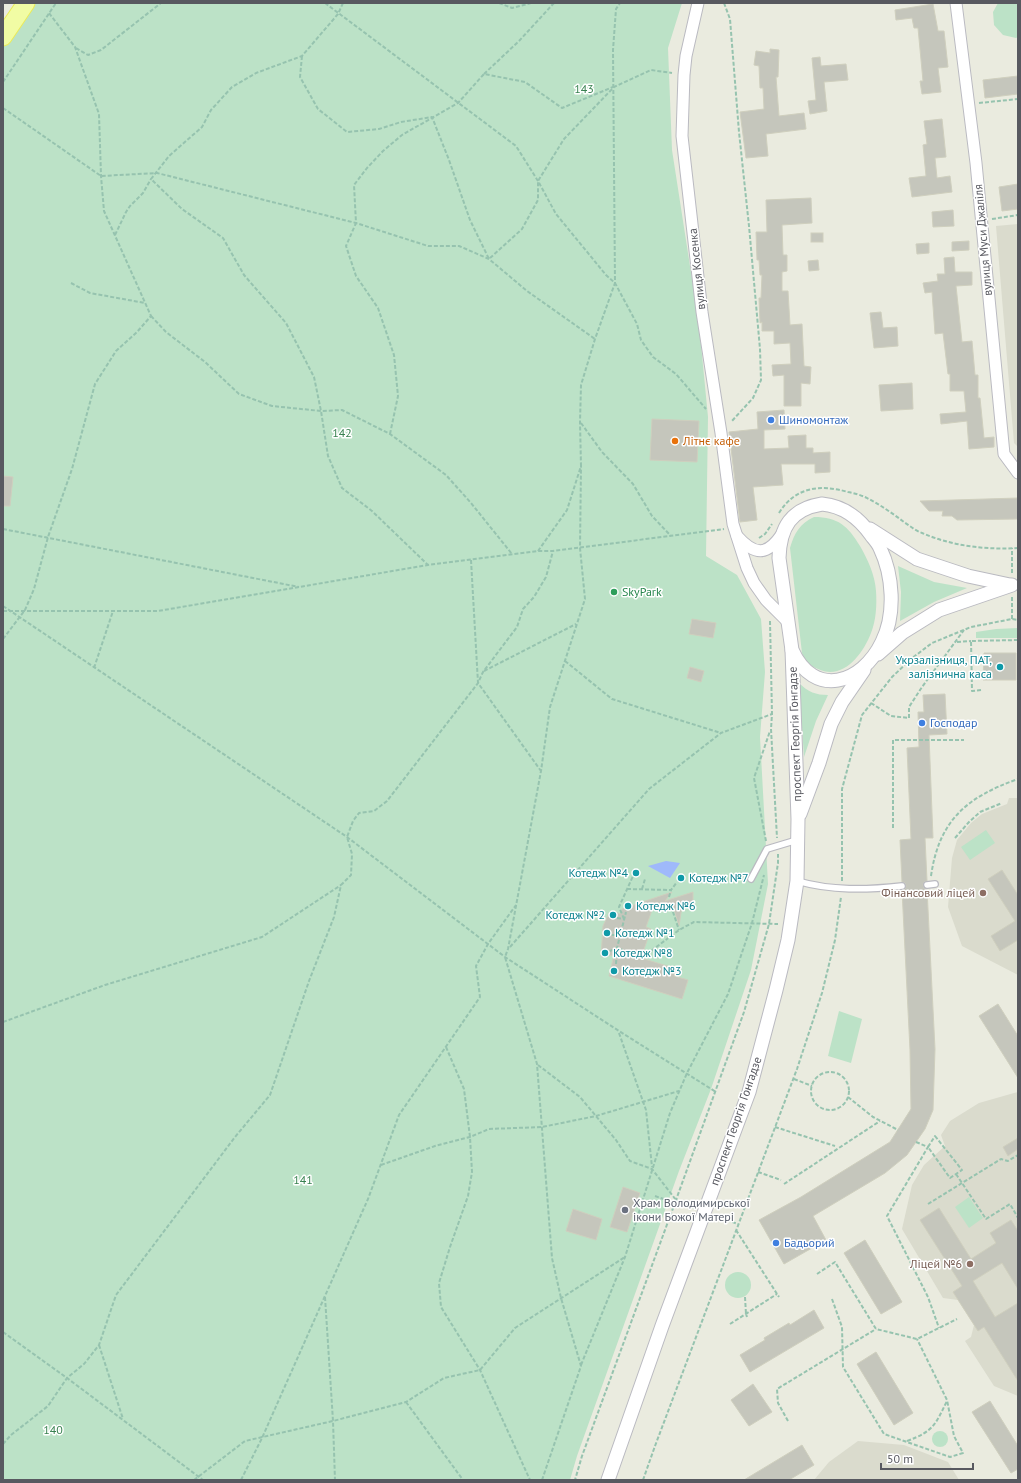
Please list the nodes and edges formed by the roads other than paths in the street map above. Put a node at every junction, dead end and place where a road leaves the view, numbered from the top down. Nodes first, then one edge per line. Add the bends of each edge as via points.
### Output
1 (26, 3) edge
2 (698, 3) edge
3 (956, 3) edge
4 (3, 37) edge
5 (1018, 473) edge
6 (864, 525) junction
7 (734, 531) junction
8 (782, 534) junction
9 (1015, 585) edge
10 (787, 621) junction
11 (792, 650) junction
12 (870, 661) junction
13 (798, 819) junction
14 (797, 840) junction
15 (751, 879) dead end
16 (796, 881) junction
17 (935, 884) dead end
18 (927, 885) dead end
19 (902, 886) dead end
20 (608, 1480) edge

1 - 4 main road
2 - 7 street, вулиця Косенка via 686,56 682,136 702,312
3 - 5 street, вулиця Муси Джаліля via 976,163 1004,454
6 - 8 street via 851,513 832,505 822,504 803,509 787,523
6 - 9 street via 917,559 968,576
6 - 12 street via 880,547 887,567 891,593 889,620 882,642
7 - 8 street via 747,546 758,552 776,543
7 - 10 street, вулиця Косенка via 750,573 766,600
8 - 10 street via 779,558
9 - 12 street via 939,610 902,633
10 - 11 street
11 - 12 street via 804,670 819,680 840,679 853,675
11 - 13 street, проспект Георгія Гонгадзе
12 - 13 street, проспект Георгія Гонгадзе via 842,702 831,724
13 - 14 street, проспект Георгія Гонгадзе
14 - 15 lane via 767,849
14 - 16 street, проспект Георгія Гонгадзе
16 - 19 lane via 842,889
16 - 20 street, проспект Георгія Гонгадзе via 791,924 749,1092
17 - 18 lane

